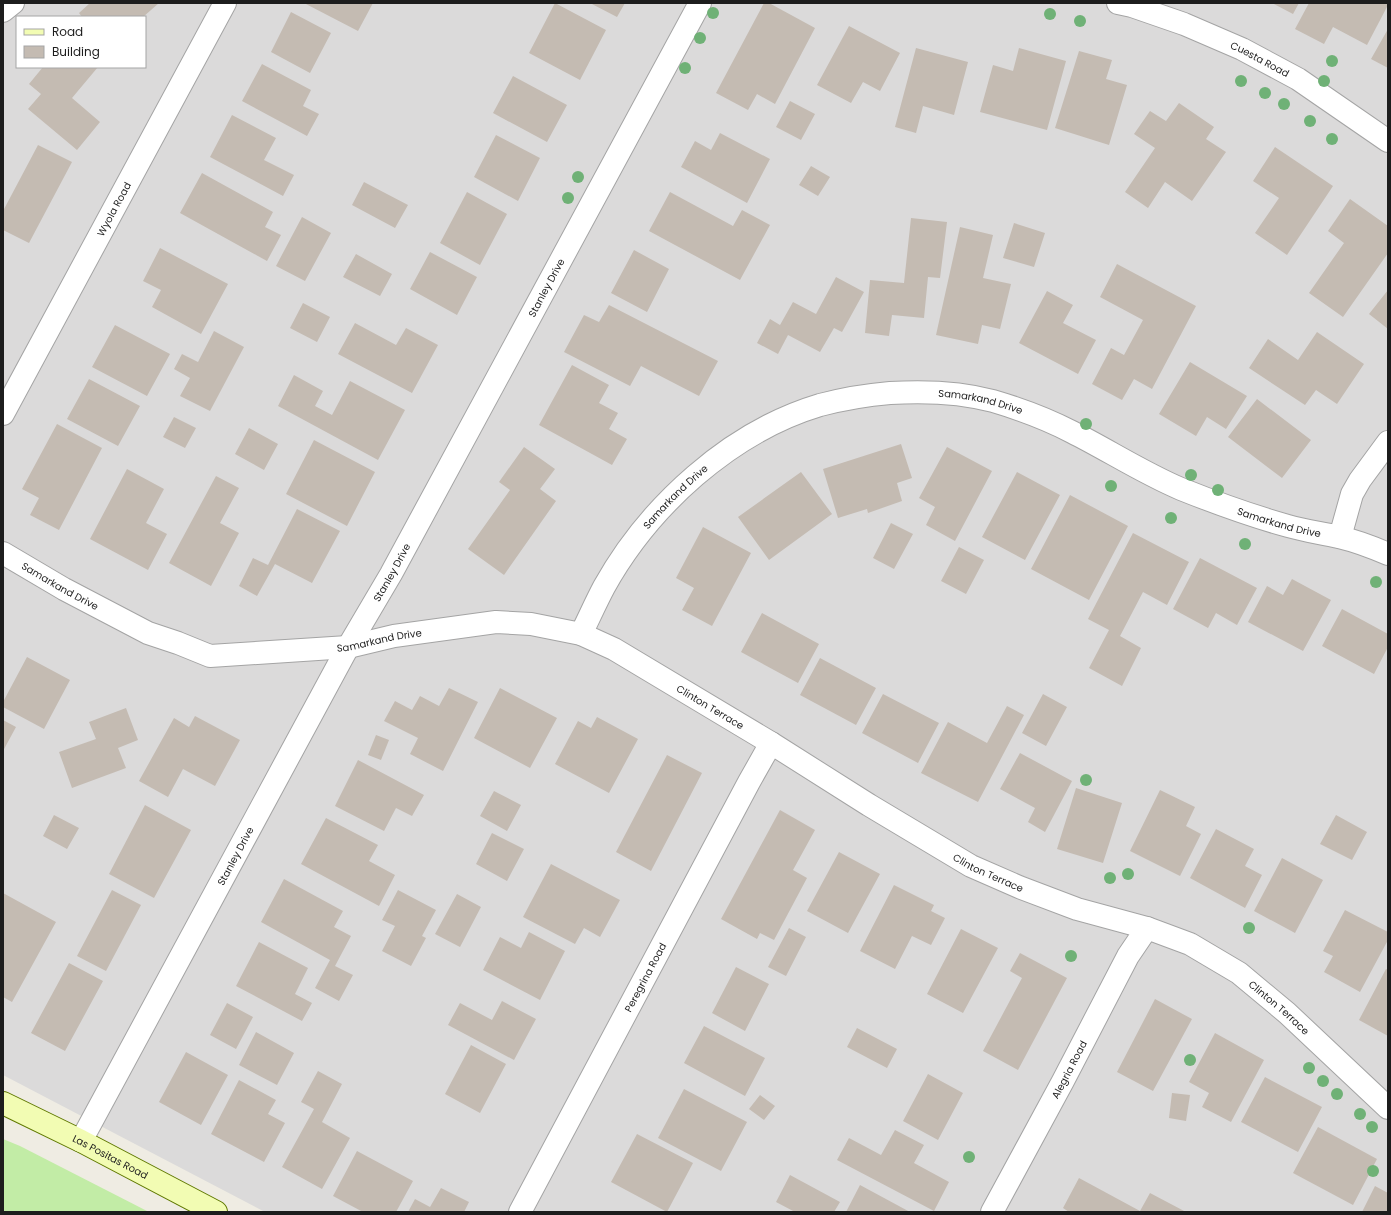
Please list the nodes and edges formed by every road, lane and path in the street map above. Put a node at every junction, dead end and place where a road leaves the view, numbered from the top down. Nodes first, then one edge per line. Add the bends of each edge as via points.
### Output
1 (13, 3) edge
2 (225, 3) edge
3 (700, 3) edge
4 (1118, 3) edge
5 (3, 11) edge
6 (1388, 141) edge
7 (3, 414) edge
8 (1388, 442) edge
9 (1340, 537) junction
10 (3, 553) edge
11 (1388, 554) edge
12 (581, 634) junction
13 (348, 647) junction
14 (771, 743) junction
15 (1147, 928) junction
16 (3, 1103) edge
17 (1388, 1108) edge
18 (81, 1141) junction
19 (216, 1212) edge
20 (520, 1212) edge
21 (992, 1212) edge

1 - 5 street
2 - 7 street, Wyola Road
3 - 13 street, Stanley Drive via 391,574
4 - 6 street, Cuesta Road via 1184,24 1242,49 1298,79
8 - 9 street via 1352,494
9 - 11 street, Samarkand Drive
9 - 12 street, Samarkand Drive via 1290,526 1227,507 1178,487 1039,416 990,400 949,393 914,392 863,396 819,405 775,423 733,446 700,471 658,512 630,548 605,586
10 - 13 street, Samarkand Drive via 148,633 210,656
12 - 13 street, Samarkand Drive via 531,624 496,622 394,636
12 - 14 street, Clinton Terrace via 614,649
13 - 18 street, Stanley Drive
14 - 15 street, Clinton Terrace via 971,866 1077,909
14 - 20 street, Peregrina Road
15 - 17 street, Clinton Terrace via 1190,944 1239,973 1287,1013
15 - 21 street, Alegria Road via 1128,956
16 - 18 main road, Las Positas Road
18 - 19 main road, Las Positas Road

